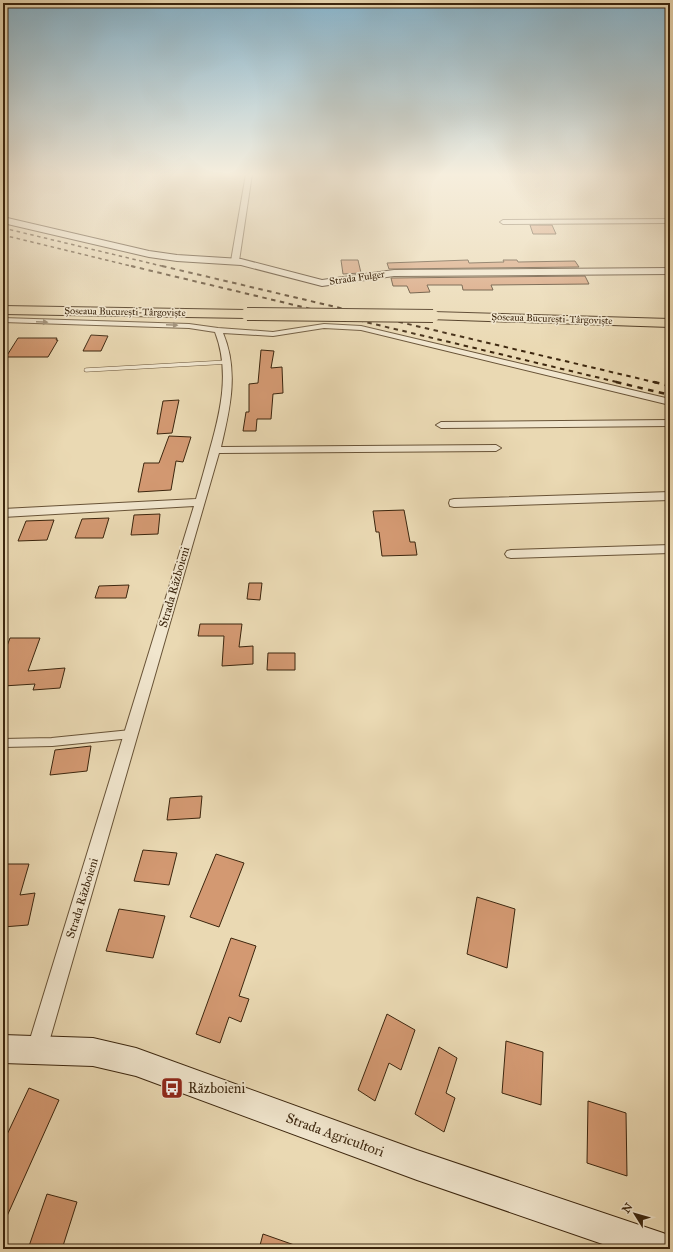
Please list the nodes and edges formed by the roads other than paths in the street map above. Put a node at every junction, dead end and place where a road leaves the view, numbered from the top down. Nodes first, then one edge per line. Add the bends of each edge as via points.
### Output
1 (57, 232) edge
2 (240, 232) edge
3 (235, 261) junction
4 (670, 271) edge
5 (3, 310) edge
6 (3, 320) edge
7 (670, 322) edge
8 (218, 330) junction
9 (228, 362) junction
10 (86, 370) dead end
11 (670, 402) edge
12 (670, 423) edge
13 (441, 425) dead end
14 (496, 448) dead end
15 (214, 450) junction
16 (670, 496) edge
17 (199, 502) junction
18 (454, 503) dead end
19 (3, 513) edge
20 (670, 549) edge
21 (511, 554) dead end
22 (131, 734) junction
23 (3, 743) edge
24 (3, 1049) edge
25 (37, 1049) junction
26 (662, 1249) edge

1 - 3 street, Strada Fulger via 156,255
2 - 3 street
3 - 4 street, Strada Fulger via 322,282 394,273
5 - 7 main road, Șoseaua București-Târgoviște, bridge
6 -> 8 street via 189,326
8 - 9 street, Strada Războieni via 223,339
8 - 11 street via 273,334 324,326 361,328
9 - 10 lane
9 - 15 street, Strada Războieni via 226,393
12 - 13 street
14 - 15 street
15 - 17 street, Strada Războieni
16 - 18 street
17 - 19 street
17 - 22 street, Strada Războieni
20 - 21 street
22 - 23 lane via 52,742
22 - 25 street, Strada Războieni
24 - 25 street, Strada Agricultori
25 - 26 street, Strada Agricultori via 93,1052 136,1062 417,1165

